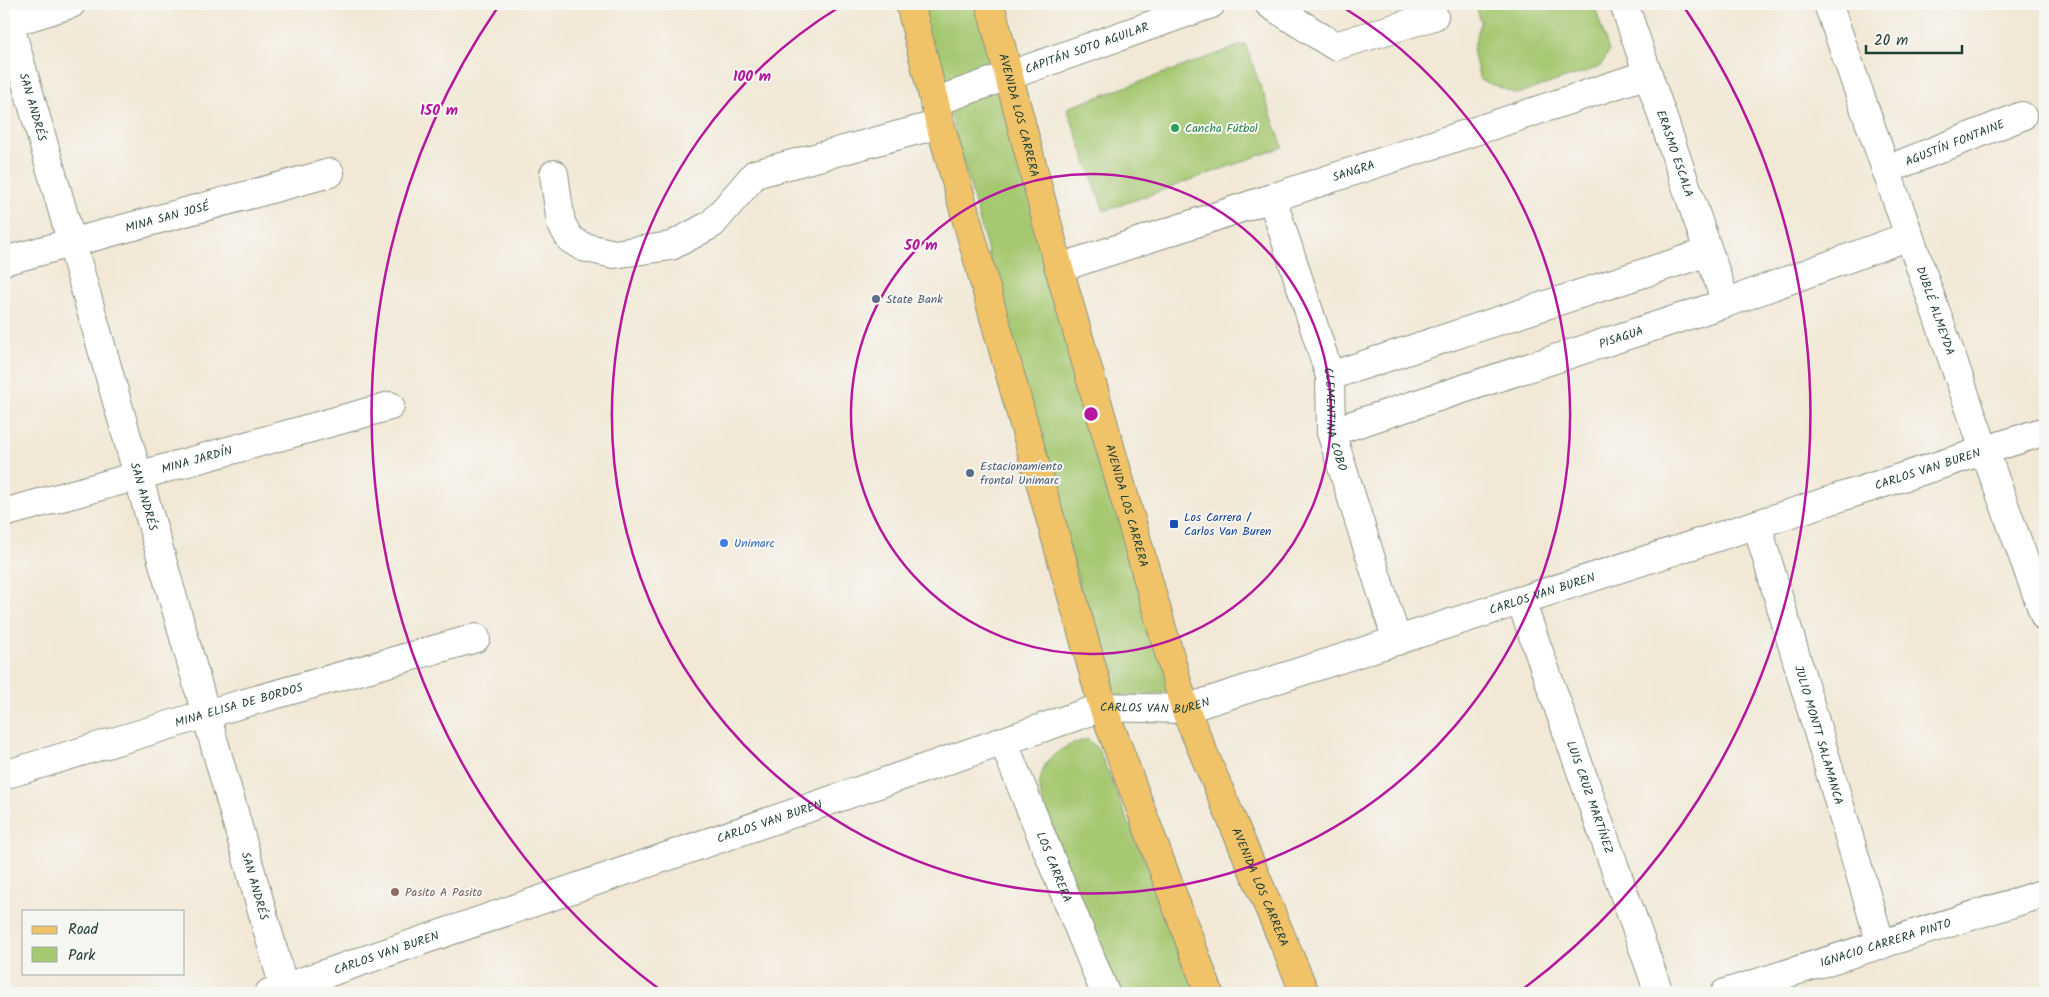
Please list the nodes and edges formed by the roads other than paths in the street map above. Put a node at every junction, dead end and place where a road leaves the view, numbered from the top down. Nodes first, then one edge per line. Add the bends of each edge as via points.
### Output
1 (71, 4) edge
2 (910, 4) edge
3 (990, 4) edge
4 (1211, 4) edge
5 (1269, 4) edge
6 (1624, 4) edge
7 (1828, 4) edge
8 (1434, 16) dead end
9 (5, 18) edge
10 (1648, 74) junction
11 (1007, 75) junction
12 (937, 113) junction
13 (2022, 116) dead end
14 (1886, 170) junction
15 (330, 173) dead end
16 (554, 174) dead end
17 (1272, 198) junction
18 (1909, 236) junction
19 (72, 243) junction
20 (1708, 252) junction
21 (4, 261) edge
22 (1059, 268) junction
23 (1726, 303) junction
24 (1330, 376) junction
25 (390, 406) dead end
26 (2045, 431) edge
27 (1331, 432) junction
28 (1984, 452) junction
29 (138, 476) junction
30 (4, 513) edge
31 (1757, 525) junction
32 (1521, 600) junction
33 (2045, 617) edge
34 (476, 638) dead end
35 (1397, 641) junction
36 (1103, 707) junction
37 (1185, 709) junction
38 (206, 714) junction
39 (1003, 742) junction
40 (4, 775) edge
41 (2045, 894) edge
42 (1881, 945) junction
43 (276, 991) edge
44 (1105, 993) edge
45 (1209, 993) edge
46 (1304, 993) edge
47 (1659, 993) edge
48 (1725, 993) edge

1 - 9 street
2 - 12 main road
3 - 11 main road, AVENIDA LOS CARRERA
4 - 11 street, CAPITÁN SOTO AGUILAR
5 - 8 street via 1335,46
6 - 10 street, ERASMO ESCALA
7 - 14 street, DUBLÉ ALMEYDA
9 - 19 street, SAN ANDRÉS
10 - 17 street, SANGRA
10 - 20 street, ERASMO ESCALA
11 - 12 street, CAPITÁN SOTO AGUILAR
11 - 22 main road, AVENIDA LOS CARRERA
12 - 16 street, CAPITÁN SOTO AGUILAR via 755,174 712,224 671,246 614,254 583,247 570,239 561,224
12 - 36 main road
13 - 14 street, AGUSTÍN FONTAINE
14 - 18 street, DUBLÉ ALMEYDA
15 - 19 street, MINA SAN JOSÉ
17 - 22 street, SANGRA
17 - 24 street, CLEMENTINA COBO
18 - 23 street, PISAGUA
18 - 28 street, DUBLÉ ALMEYDA
19 - 21 street, MINA SAN JOSÉ
19 - 29 street, SAN ANDRÉS
20 - 23 street, ERASMO ESCALA
20 - 24 street
22 - 37 main road, AVENIDA LOS CARRERA
23 - 27 street, PISAGUA
24 - 27 street, CLEMENTINA COBO
25 - 29 street, MINA JARDÍN
26 - 28 street, CARLOS VAN BUREN
27 - 35 street, CLEMENTINA COBO
28 - 31 street, CARLOS VAN BUREN
28 - 33 street, DUBLÉ ALMEYDA
29 - 30 street, MINA JARDÍN
29 - 38 street, SAN ANDRÉS
31 - 32 street, CARLOS VAN BUREN
31 - 42 street, JULIO MONTT SALAMANCA
32 - 35 street, CARLOS VAN BUREN
32 - 47 street, LUIS CRUZ MARTÍNEZ
34 - 38 street, MINA ELISA DE BORDOS
35 - 37 street, CARLOS VAN BUREN
36 - 37 street, CARLOS VAN BUREN
36 - 39 street, CARLOS VAN BUREN
36 - 45 main road
37 - 46 main road, AVENIDA LOS CARRERA
38 - 40 street, MINA ELISA DE BORDOS
38 - 43 street, SAN ANDRÉS
39 - 43 street, CARLOS VAN BUREN
39 - 44 street, LOS CARRERA
41 - 42 street, IGNACIO CARRERA PINTO
42 - 48 street, IGNACIO CARRERA PINTO

